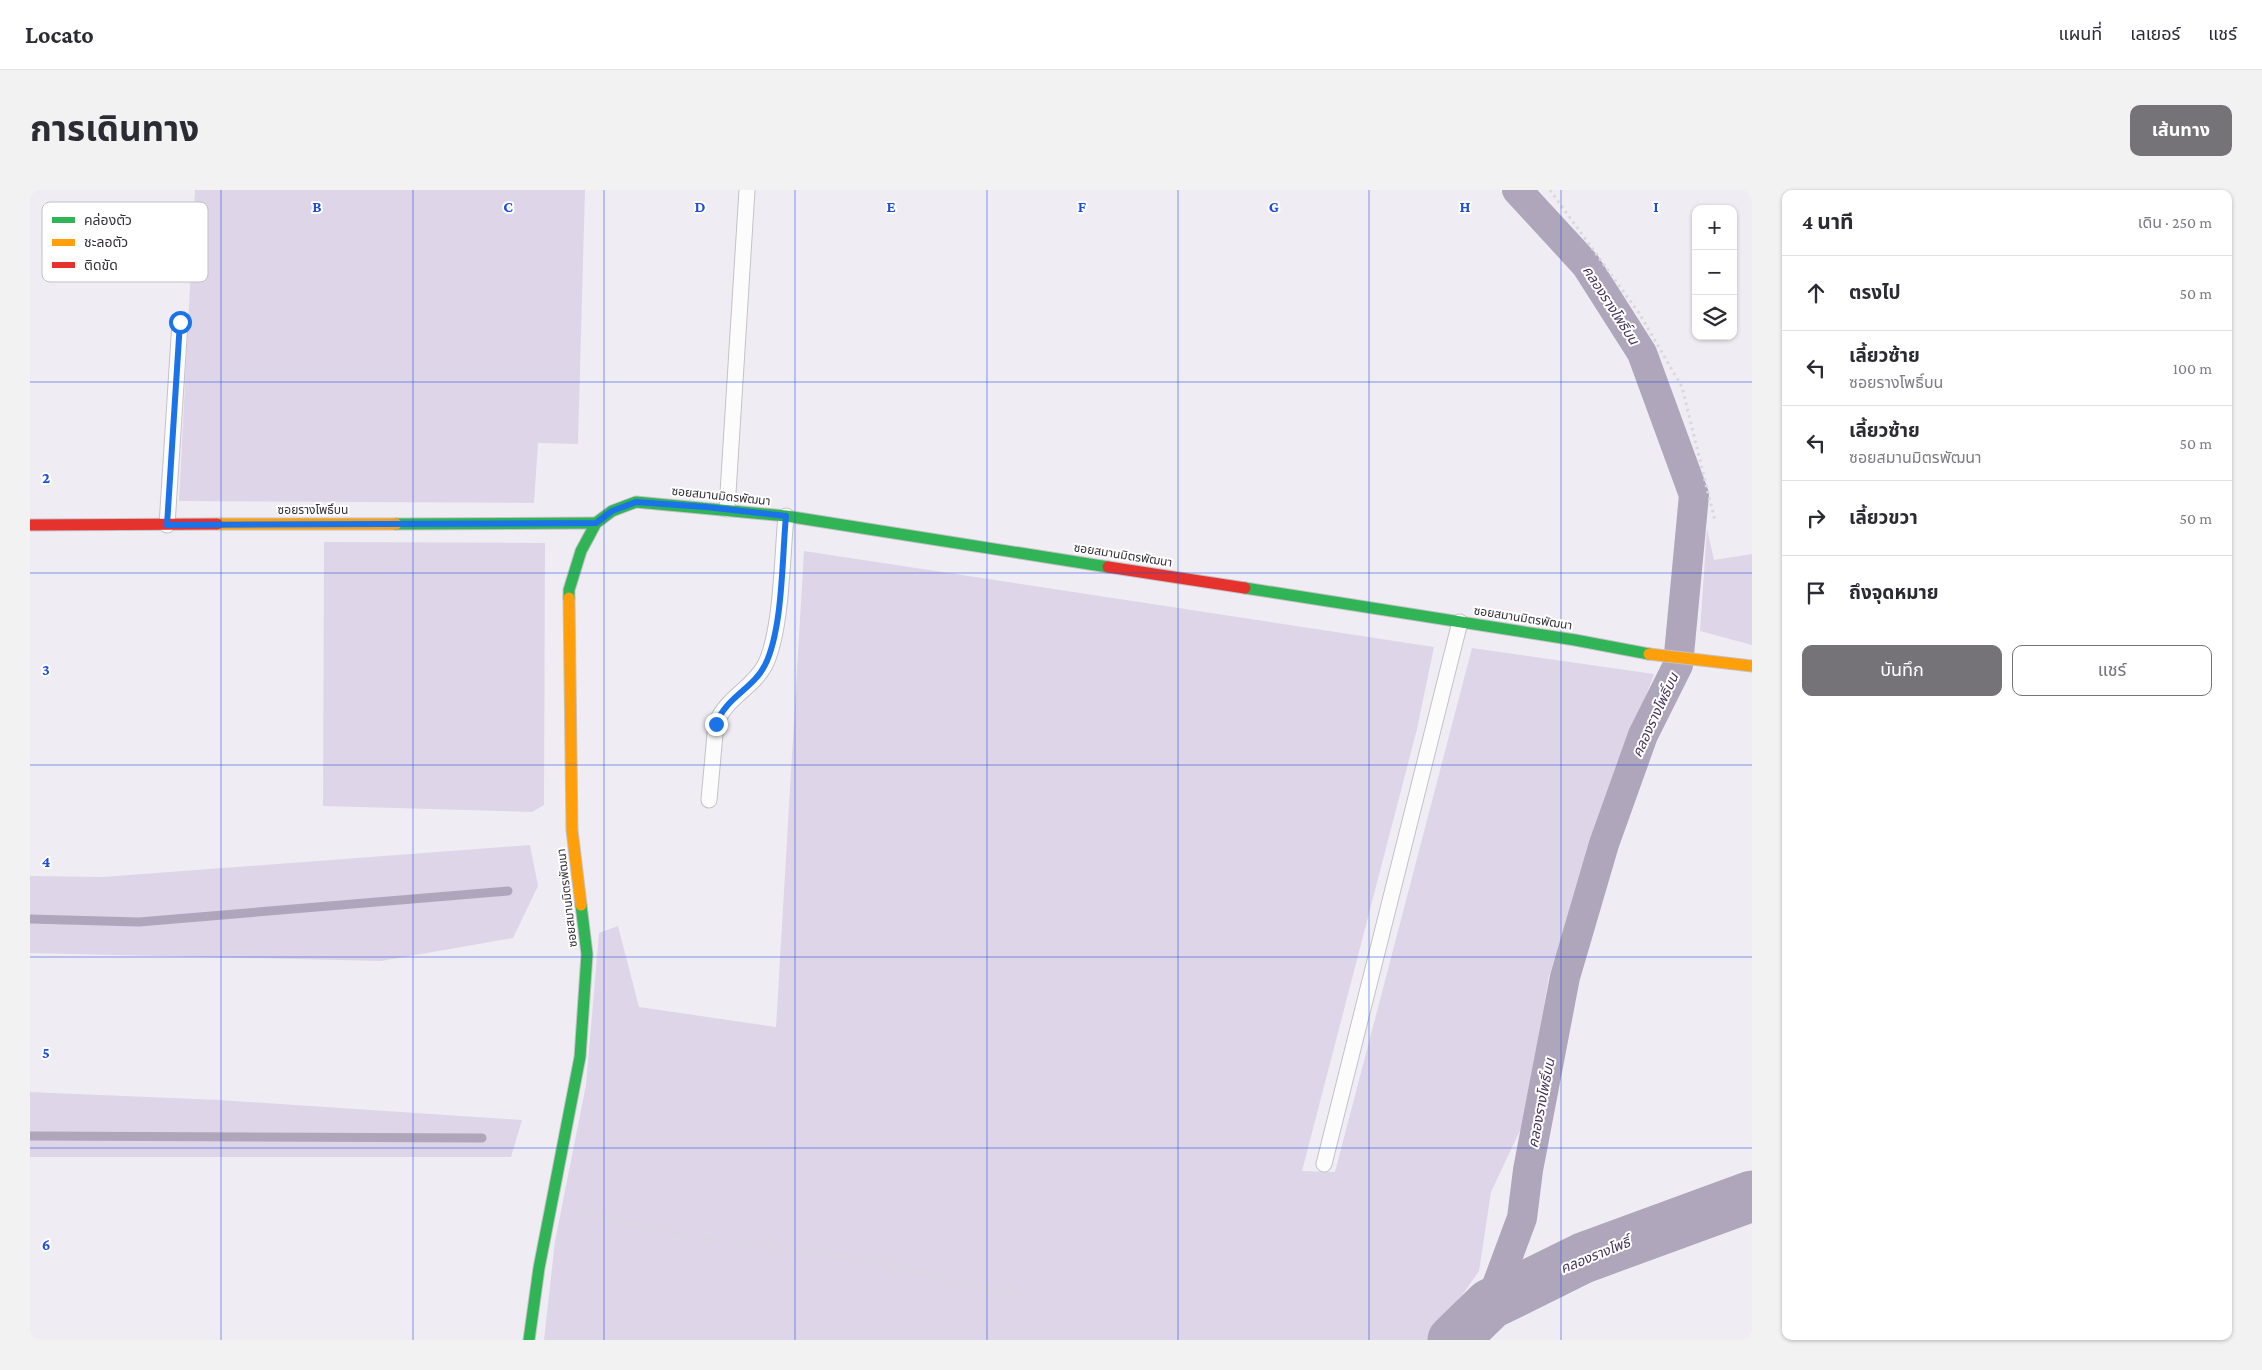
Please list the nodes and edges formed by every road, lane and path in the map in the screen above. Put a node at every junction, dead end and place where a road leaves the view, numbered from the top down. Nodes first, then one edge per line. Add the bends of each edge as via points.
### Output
1 (747, 190) edge
2 (1550, 190) edge
3 (180, 322) dead end
4 (727, 509) junction
5 (786, 516) junction
6 (1715, 521) dead end
7 (596, 523) junction
8 (30, 525) edge
9 (167, 525) junction
10 (1460, 622) junction
11 (1752, 666) edge
12 (709, 800) dead end
13 (1324, 1164) dead end
14 (551, 1205) junction
15 (1015, 1296) dead end
16 (529, 1340) edge

1 - 4 lane
2 - 6 path via 1639,313 1682,388
3 - 9 lane
4 - 5 street, ซอยสมานมิตรพัฒนา
4 - 7 street, ซอยสมานมิตรพัฒนา via 636,502 612,511
5 - 10 street, ซอยสมานมิตรพัฒนา
5 - 12 lane via 777,617 770,648 765,665 721,712 716,724
7 - 9 street, ซอยรางโพธิ์บน
7 - 14 street, ซอยสมานมิตรพัฒนา via 581,551 569,590 572,830 587,954 580,1056
8 - 9 street, ซอยรางโพธิ์บน
10 - 11 street, ซอยสมานมิตรพัฒนา via 1637,653
10 - 13 lane
14 - 15 path via 680,1235 866,1259
14 - 16 street, ซอยสมานมิตรพัฒนา

